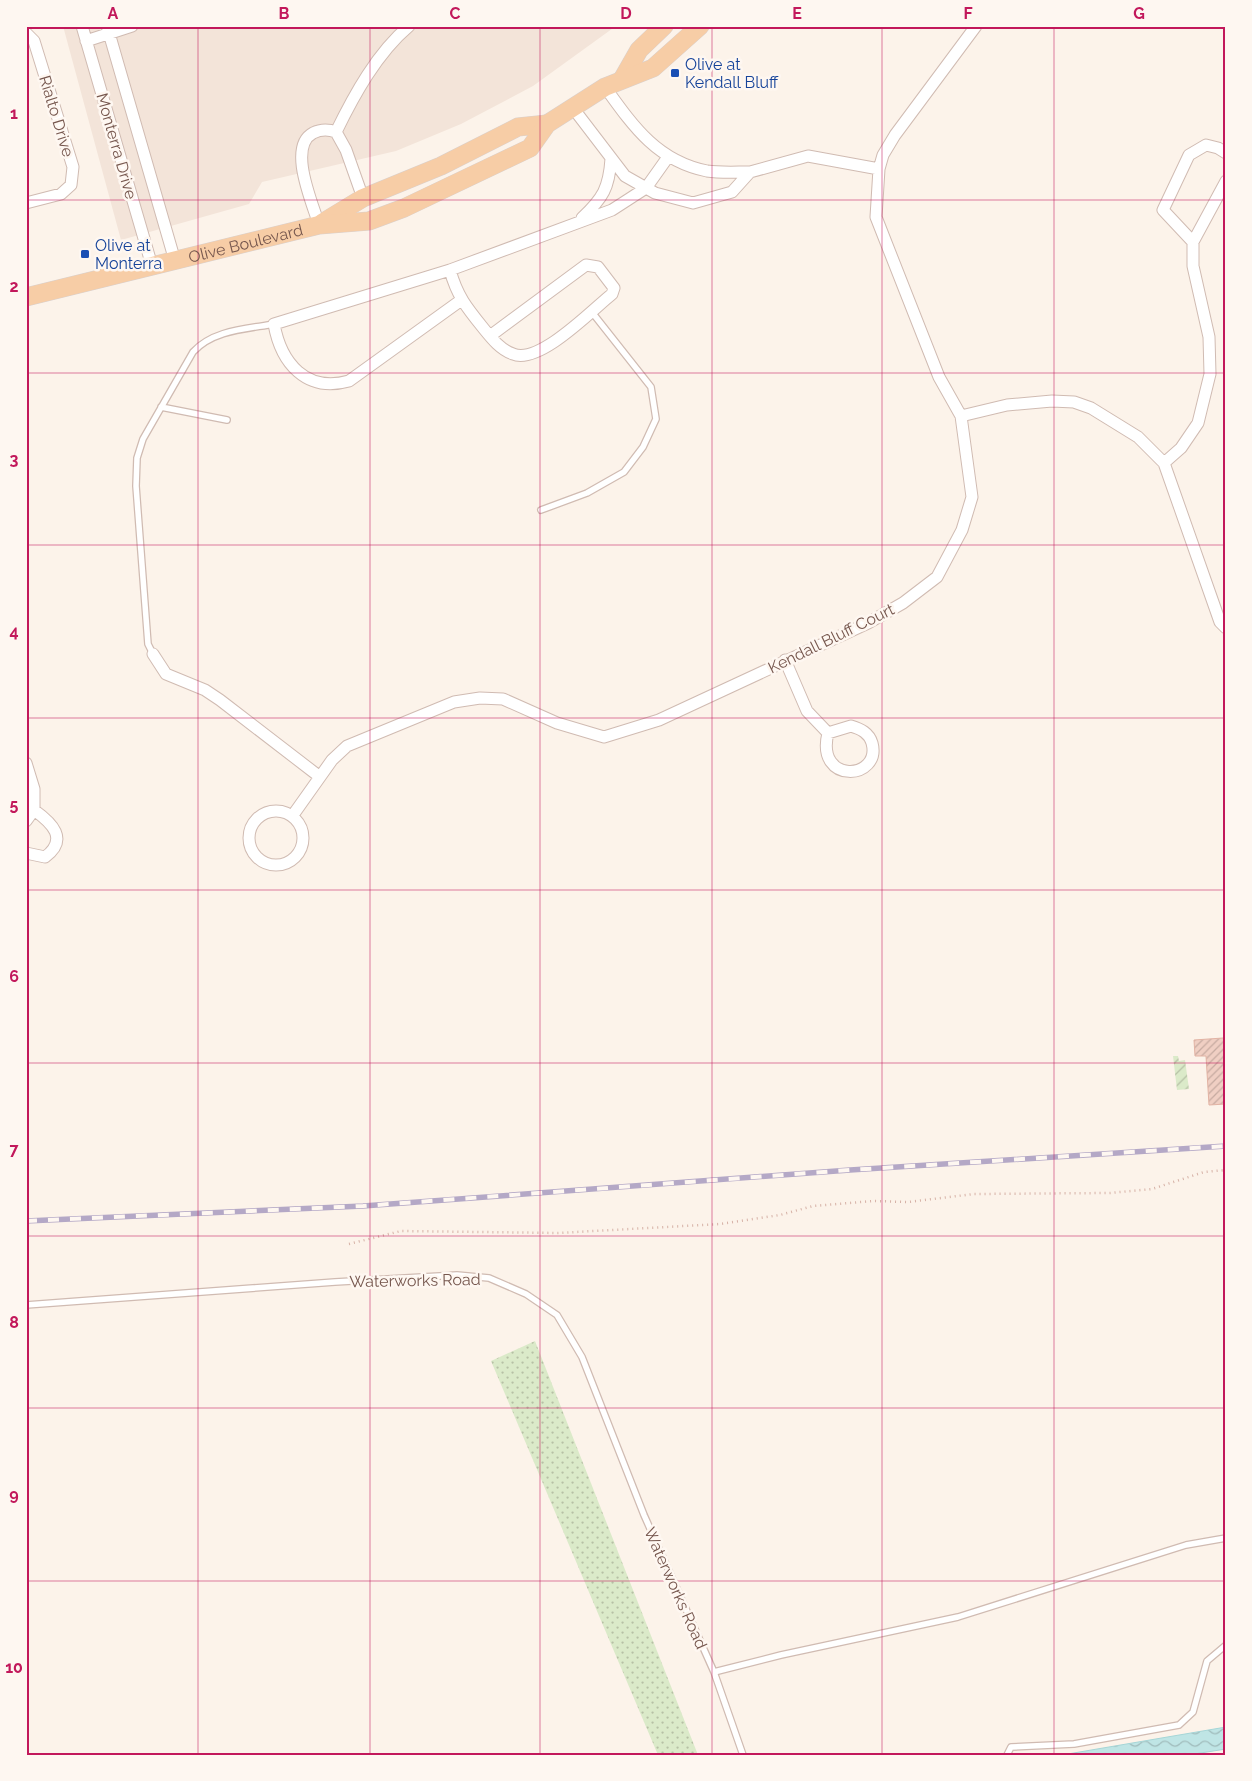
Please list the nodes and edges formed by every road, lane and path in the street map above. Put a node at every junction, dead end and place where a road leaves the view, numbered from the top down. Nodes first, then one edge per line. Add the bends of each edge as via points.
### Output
1 (82, 26) edge
2 (132, 26) edge
3 (409, 26) edge
4 (664, 26) edge
5 (700, 26) edge
6 (976, 26) edge
7 (108, 30) edge
8 (26, 33) edge
9 (86, 41) junction
10 (623, 78) junction
11 (605, 87) junction
12 (573, 108) junction
13 (547, 124) junction
14 (336, 132) junction
15 (1226, 153) edge
16 (668, 157) junction
17 (611, 159) junction
18 (879, 169) junction
19 (750, 172) junction
20 (1226, 181) edge
21 (646, 188) junction
22 (363, 198) junction
23 (26, 203) edge
24 (579, 221) junction
25 (319, 225) junction
26 (1193, 242) junction
27 (175, 261) junction
28 (152, 266) junction
29 (450, 270) junction
30 (26, 297) edge
31 (460, 301) junction
32 (590, 311) junction
33 (274, 324) junction
34 (490, 336) junction
35 (161, 407) junction
36 (961, 416) junction
37 (227, 420) dead end
38 (1164, 463) junction
39 (541, 510) dead end
40 (1226, 628) edge
41 (153, 654) joint
42 (785, 660) junction
43 (828, 733) junction
44 (26, 763) edge
45 (320, 777) junction
46 (34, 810) junction
47 (293, 815) junction
48 (26, 820) edge
49 (26, 853) edge
50 (1226, 1170) edge
51 (349, 1244) dead end
52 (26, 1305) edge
53 (1226, 1538) edge
54 (1226, 1644) edge
55 (714, 1672) junction
56 (743, 1755) edge
57 (1007, 1755) edge

1 - 9 street, Monterra Drive
2 - 7 street
3 - 14 street via 381,56
4 - 10 main road via 639,50
5 - 10 main road, Olive Boulevard via 653,68
6 - 18 street, Kendall Bluff Court via 895,135
7 - 9 street
7 - 27 street, Monterra Drive
8 - 23 street, Rialto Drive via 34,41 73,167 71,185 60,194
9 - 28 street, Monterra Drive
10 - 11 main road, Olive Boulevard
11 - 12 main road, Olive Boulevard
11 - 16 street via 633,126
12 - 13 main road, Olive Boulevard
12 - 17 street
13 - 22 main road, Olive Boulevard via 518,127 441,166
13 - 25 main road, Olive Boulevard via 530,148 438,194 369,220
14 - 22 street
14 - 25 street via 318,131 310,135 302,148 304,173
15 - 26 street via 1206,145 1189,155 1163,210
16 - 19 street via 708,171
16 - 21 street
17 - 21 street via 625,176
17 - 24 street via 610,180 604,194
18 - 19 street via 808,156
18 - 36 street, Kendall Bluff Court via 876,217 939,377
19 - 21 street via 732,192 693,203 672,200
20 - 26 street
21 - 24 street via 612,210
22 - 25 main road, Olive Boulevard
24 - 29 street
25 - 27 main road, Olive Boulevard
26 - 38 street via 1194,266 1209,337 1210,374 1198,423 1181,448
27 - 28 main road, Olive Boulevard
28 - 30 main road, Olive Boulevard
29 - 31 street
29 - 33 street
31 - 33 street via 349,381 337,384 314,382 302,376 281,348
31 - 34 street
32 - 34 street via 543,350 527,356 514,355
32 - 34 street via 612,294 614,288 592,264 586,265
32 - 39 lane via 651,387 656,419 643,447 624,472 587,493
33 - 35 lane via 225,333 202,342
35 - 37 lane
35 - 41 lane via 137,458 136,486 148,644
36 - 38 street via 1007,405 1074,402 1091,408 1138,437
36 - 42 street, Kendall Bluff Court via 972,497 962,530 937,576 903,603 868,623
38 - 40 street via 1220,622
41 - 45 street via 166,674 205,690 220,700
42 - 43 street via 807,711
42 - 45 street, Kendall Bluff Court via 659,720 604,737 557,723 503,699 454,702 347,746
43 - 43 street via 827,752 835,768 852,772 865,767 870,761 870,739 859,728 844,727
44 - 46 street via 34,789
45 - 47 street, Kendall Bluff Court
46 - 48 street
46 - 49 street via 54,828 57,842 45,857
47 - 47 street via 272,811 262,814 250,826 250,849 263,863 286,863 297,854 302,846 302,832
50 - 51 path via 1204,1172 1152,1188 1110,1194 974,1194 908,1202 813,1206 780,1215 720,1224 558,1233 401,1232
52 - 55 lane, Waterworks Road via 457,1275 489,1278 526,1294 557,1315 582,1357 644,1515
53 - 55 lane via 1186,1545 958,1617
54 - 57 lane via 1208,1661 1193,1712 1179,1725 1074,1744 1011,1748
55 - 56 lane, Waterworks Road

